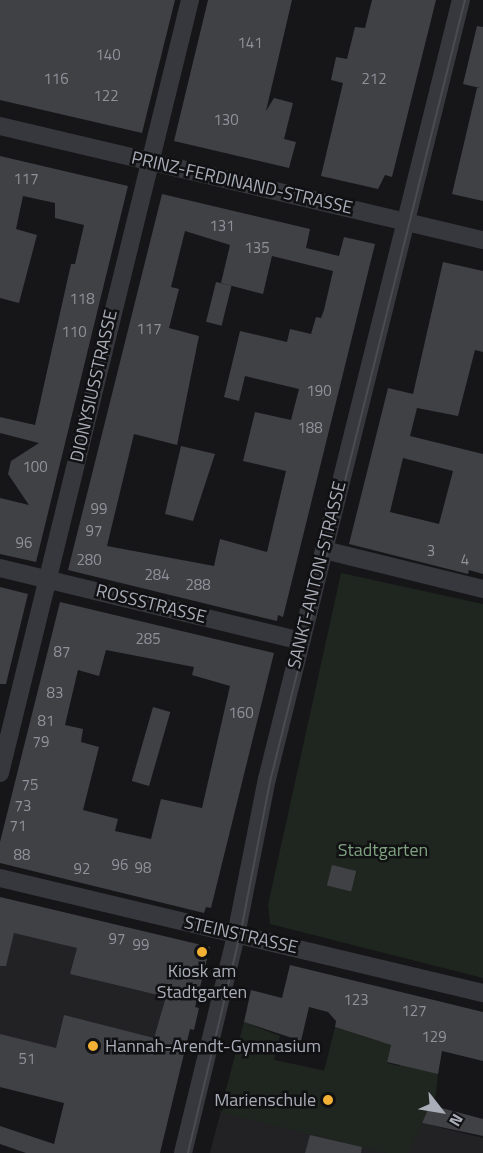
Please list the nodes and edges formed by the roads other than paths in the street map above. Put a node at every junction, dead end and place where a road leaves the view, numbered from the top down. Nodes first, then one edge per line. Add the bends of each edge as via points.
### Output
1 (190, 0) edge
2 (461, 0) edge
3 (0, 126) edge
4 (148, 161) junction
5 (406, 221) junction
6 (483, 240) edge
7 (324, 550) junction
8 (0, 568) edge
9 (48, 579) junction
10 (483, 589) edge
11 (301, 641) junction
12 (0, 773) edge
13 (0, 878) edge
14 (236, 935) junction
15 (483, 993) edge
16 (183, 1153) edge

1 - 4 street, DIONYSIUSSTRASSE
2 - 5 street, SANKT-ANTON-STRASSE
3 - 4 street, PRINZ-FERDINAND-STRASSE
4 - 5 street, PRINZ-FERDINAND-STRASSE
4 - 9 street, DIONYSIUSSTRASSE
5 - 6 street, PRINZ-FERDINAND-STRASSE
5 - 7 street, SANKT-ANTON-STRASSE
7 - 10 street
7 - 11 street, SANKT-ANTON-STRASSE
8 - 9 street, ROSSSTRASSE
9 - 11 street, ROSSSTRASSE
9 - 12 street, DIONYSIUSSTRASSE
11 - 14 street, SANKT-ANTON-STRASSE via 267,779
13 - 14 street, STEINSTRASSE
14 - 15 street, STEINSTRASSE
14 - 16 street, SANKT-ANTON-STRASSE

